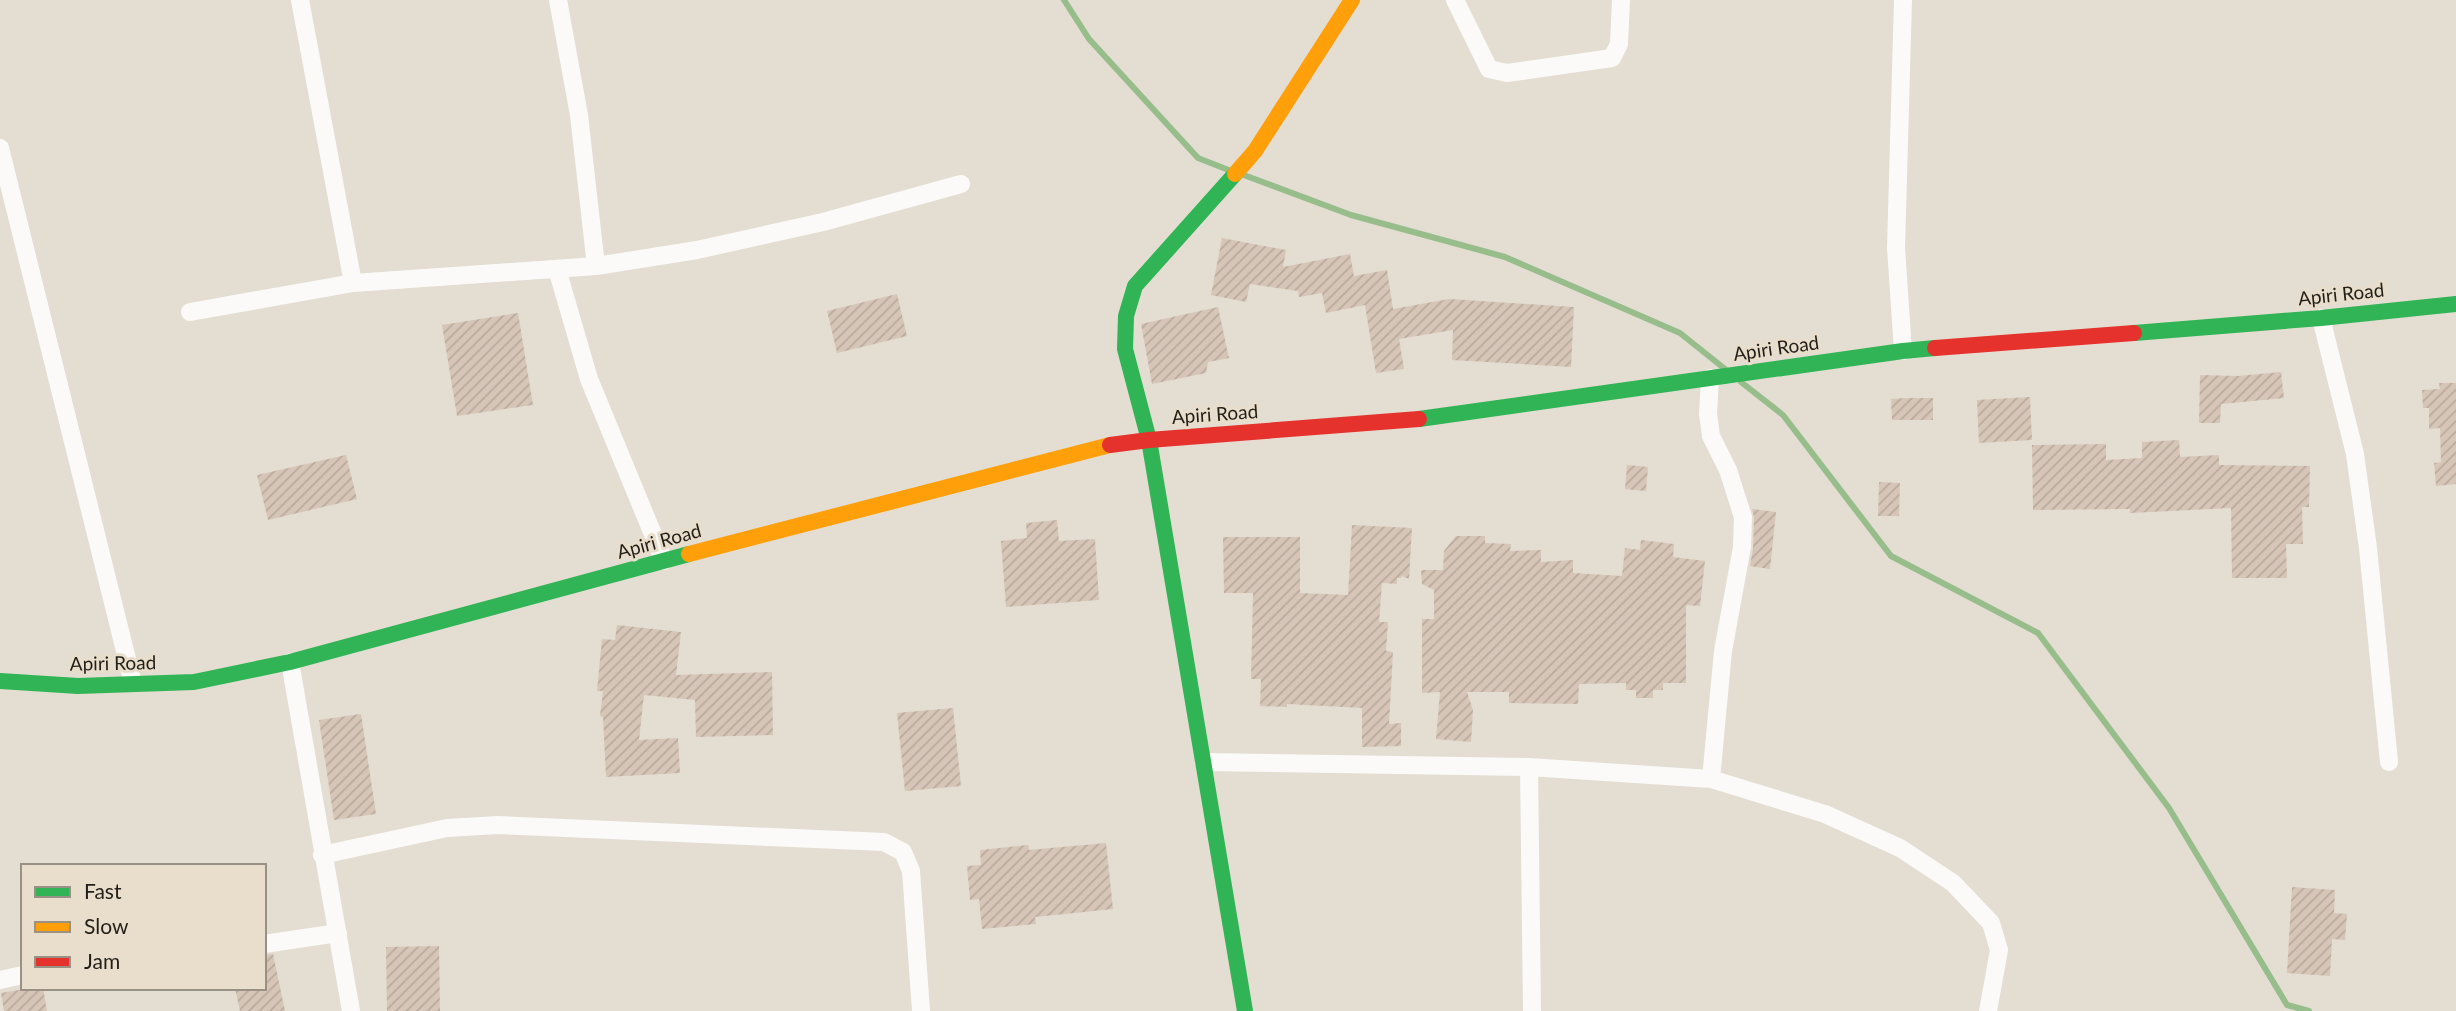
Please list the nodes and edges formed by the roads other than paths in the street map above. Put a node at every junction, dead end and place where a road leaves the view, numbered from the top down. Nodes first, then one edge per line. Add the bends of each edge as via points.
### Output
1 (300, 0) edge
2 (558, 0) edge
3 (1352, 0) edge
4 (1455, 0) edge
5 (1621, 0) edge
6 (1903, 0) edge
7 (0, 148) edge
8 (961, 184) dead end
9 (596, 266) junction
10 (557, 269) junction
11 (354, 283) junction
12 (2456, 304) edge
13 (190, 313) dead end
14 (2321, 318) junction
15 (1903, 351) junction
16 (1710, 378) junction
17 (1149, 440) junction
18 (664, 561) junction
19 (290, 662) junction
20 (0, 681) edge
21 (133, 683) junction
22 (1204, 762) junction
23 (2389, 762) dead end
24 (1529, 767) junction
25 (1711, 779) junction
26 (322, 855) junction
27 (338, 933) junction
28 (266, 944) edge
29 (21, 975) edge
30 (0, 980) edge
31 (351, 1011) edge
32 (920, 1011) edge
33 (1245, 1011) edge
34 (1532, 1011) edge
35 (1988, 1011) edge

1 - 11 street
2 - 9 street via 579,115
3 - 17 street via 1255,151 1135,286 1126,316 1125,349
4 - 5 street via 1489,69 1507,73 1612,58 1619,44
6 - 15 street via 1896,248
7 - 21 street
8 - 9 street via 697,250
9 - 10 street
10 - 11 street
10 - 18 street via 589,379
11 - 13 street
12 - 14 street, Apiri Road
14 - 15 street, Apiri Road
14 - 23 street via 2355,454
15 - 16 street, Apiri Road
16 - 17 street, Apiri Road via 1424,419
16 - 25 street via 1712,436 1743,517 1723,651
17 - 18 street, Apiri Road via 1104,446
17 - 22 street
18 - 19 street, Apiri Road
19 - 21 street, Apiri Road via 194,682
19 - 26 street
20 - 21 street, Apiri Road via 78,686
22 - 24 street
22 - 33 street
24 - 25 street
24 - 34 street
25 - 35 street via 1825,814 1900,848 1953,883 1991,923 1999,950
26 - 27 street
26 - 32 street via 447,828 498,825 884,842 903,852 911,871
27 - 28 street
27 - 31 street
29 - 30 street

